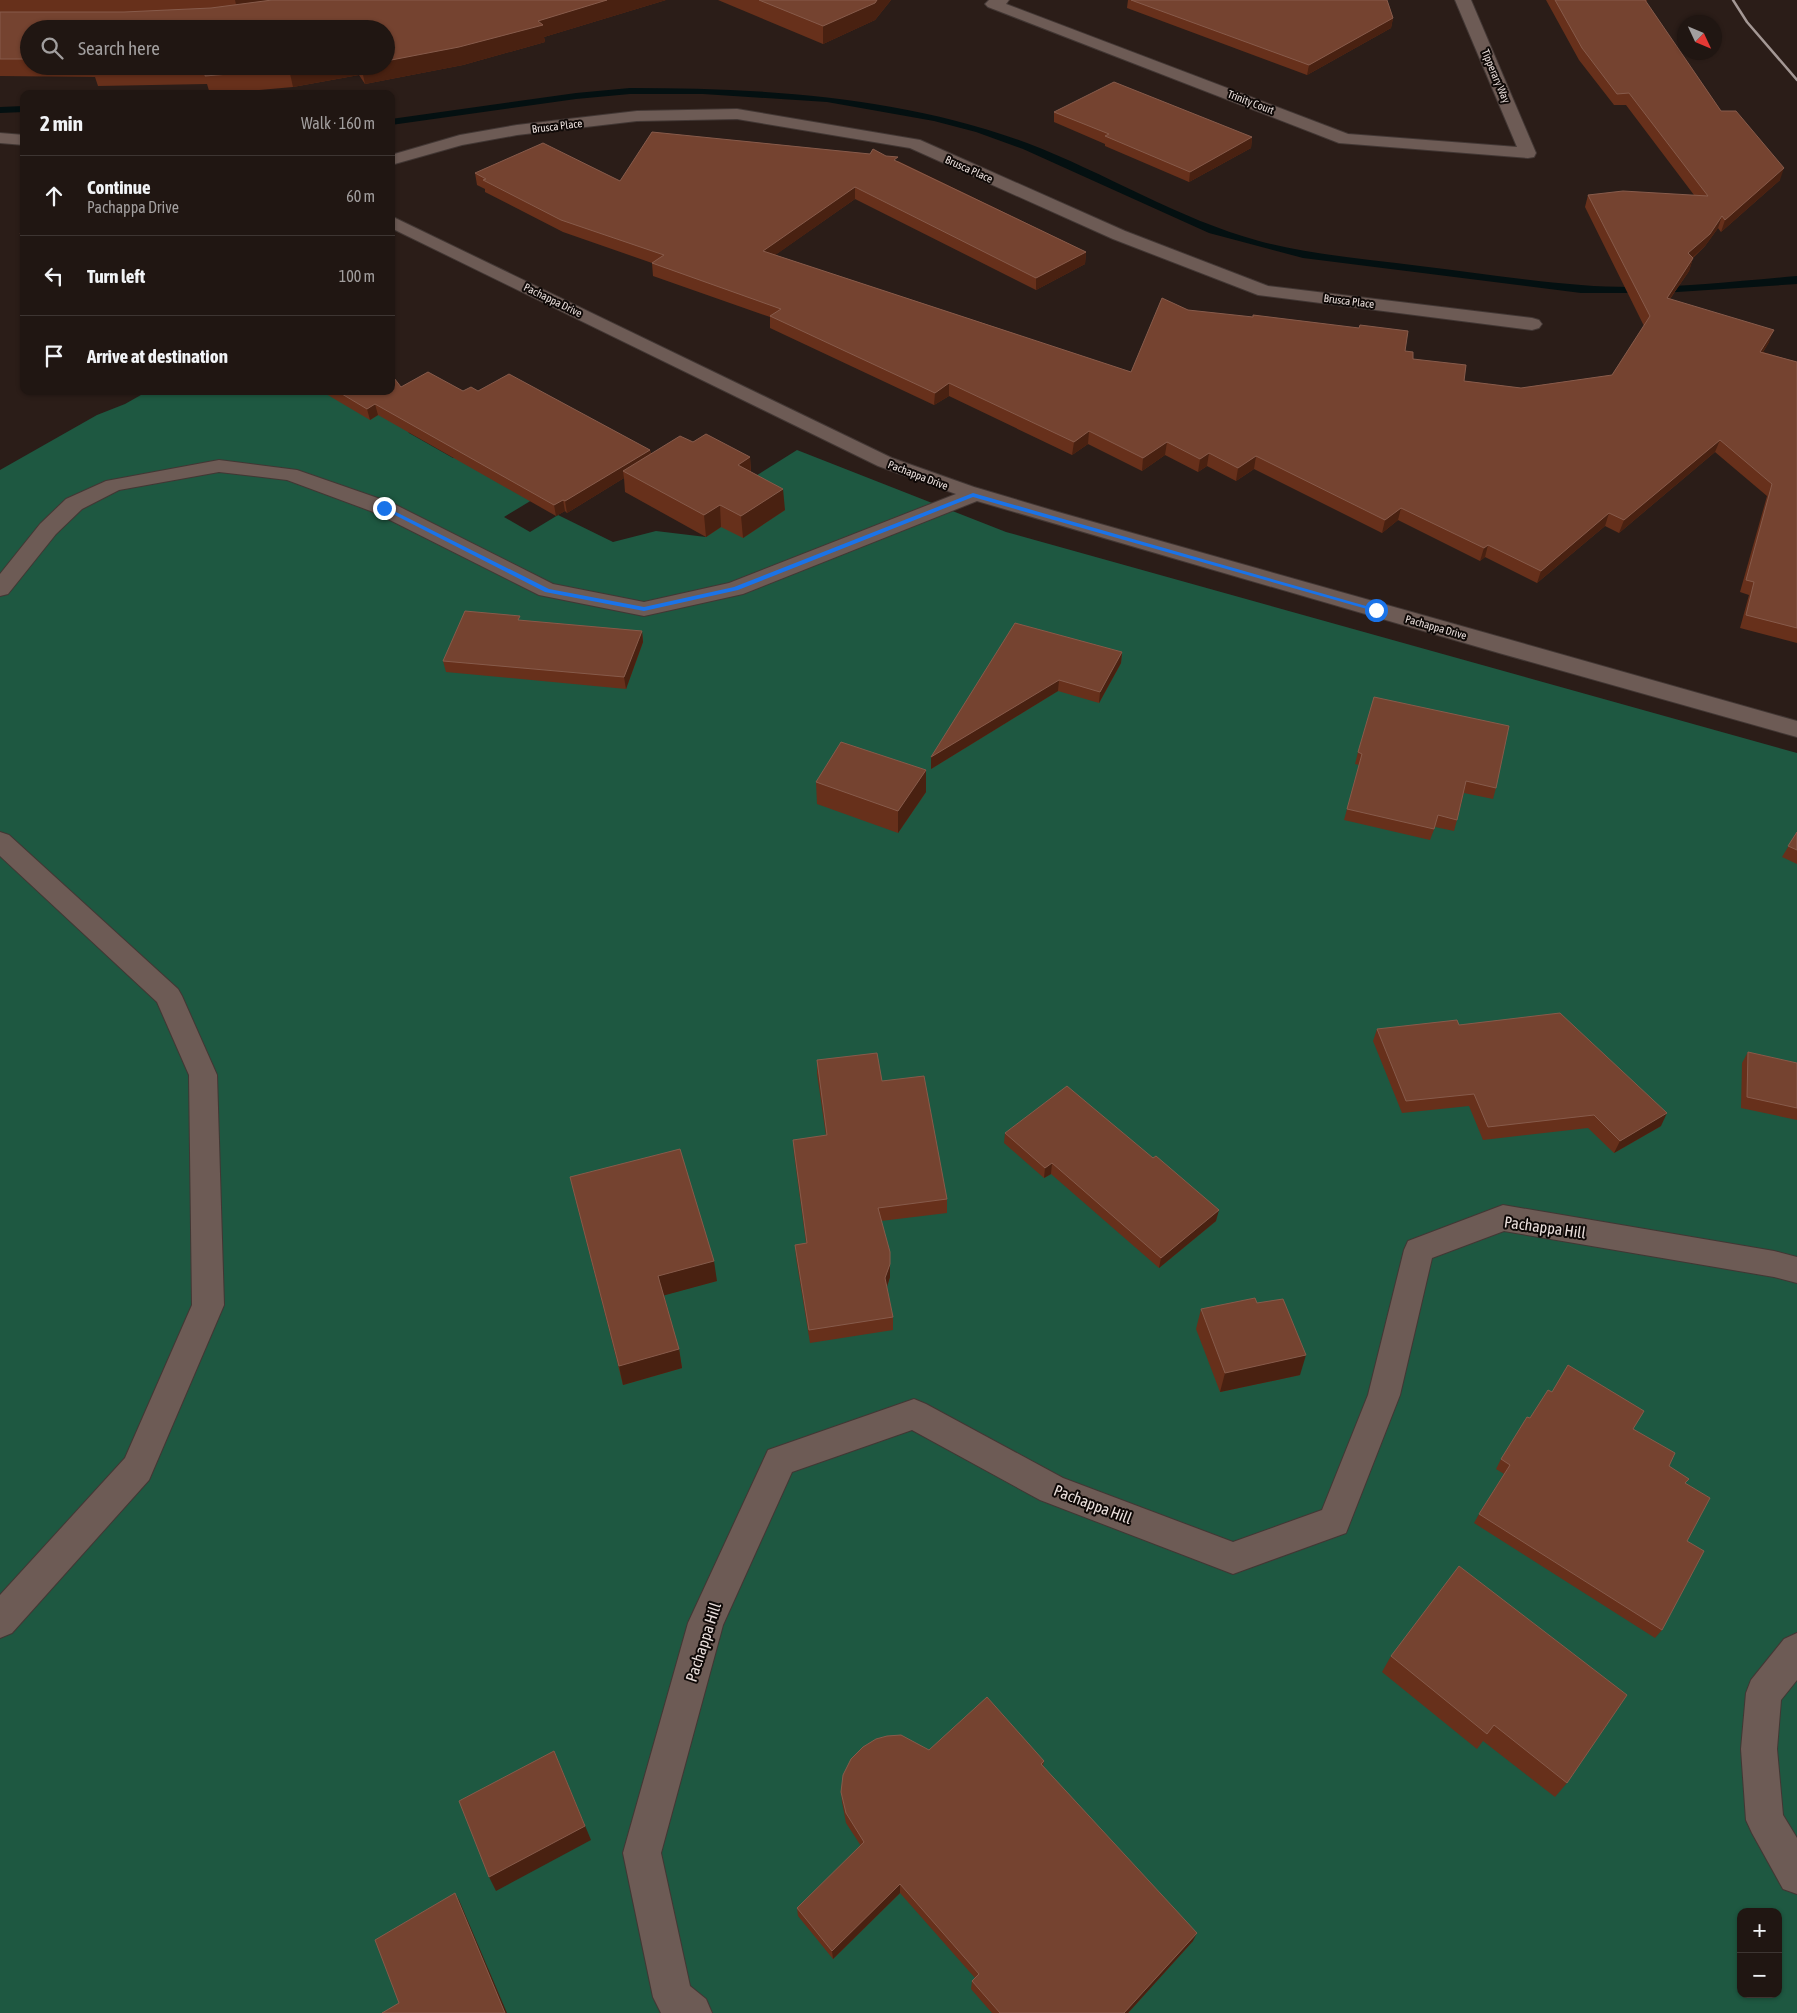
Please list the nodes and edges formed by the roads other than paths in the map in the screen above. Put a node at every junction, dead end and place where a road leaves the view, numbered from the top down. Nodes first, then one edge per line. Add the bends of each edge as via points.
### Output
1 (1001, 0) edge
2 (1463, 0) edge
3 (0, 138) edge
4 (20, 140) edge
5 (1528, 153) joint
6 (395, 159) edge
7 (395, 223) edge
8 (1532, 324) dead end
9 (973, 495) junction
10 (0, 589) edge
11 (1797, 729) edge
12 (0, 841) edge
13 (1797, 1270) edge
14 (0, 1620) edge
15 (1797, 1651) edge
16 (1797, 1875) edge
17 (692, 2013) edge

1 - 5 street, Trinity Court via 993,4 1345,139
2 - 5 street, Tipperary Way
3 - 4 street
6 - 8 street, Brusca Place via 460,140 517,130 637,116 737,114 914,144 1119,236 1265,291
7 - 9 street, Pachappa Drive via 884,462
9 - 10 street via 735,589 644,609 547,590 384,508 290,474 219,466 113,485 74,504 48,529
9 - 11 street, Pachappa Drive
12 - 14 street via 168,996 203,1075 208,1305 137,1469
13 - 17 street, Pachappa Hill via 1503,1218 1419,1250 1384,1395 1334,1522 1233,1558 1052,1490 914,1414 780,1461 706,1623 642,1852 674,1997
15 - 16 street via 1764,1693 1759,1749 1765,1820

